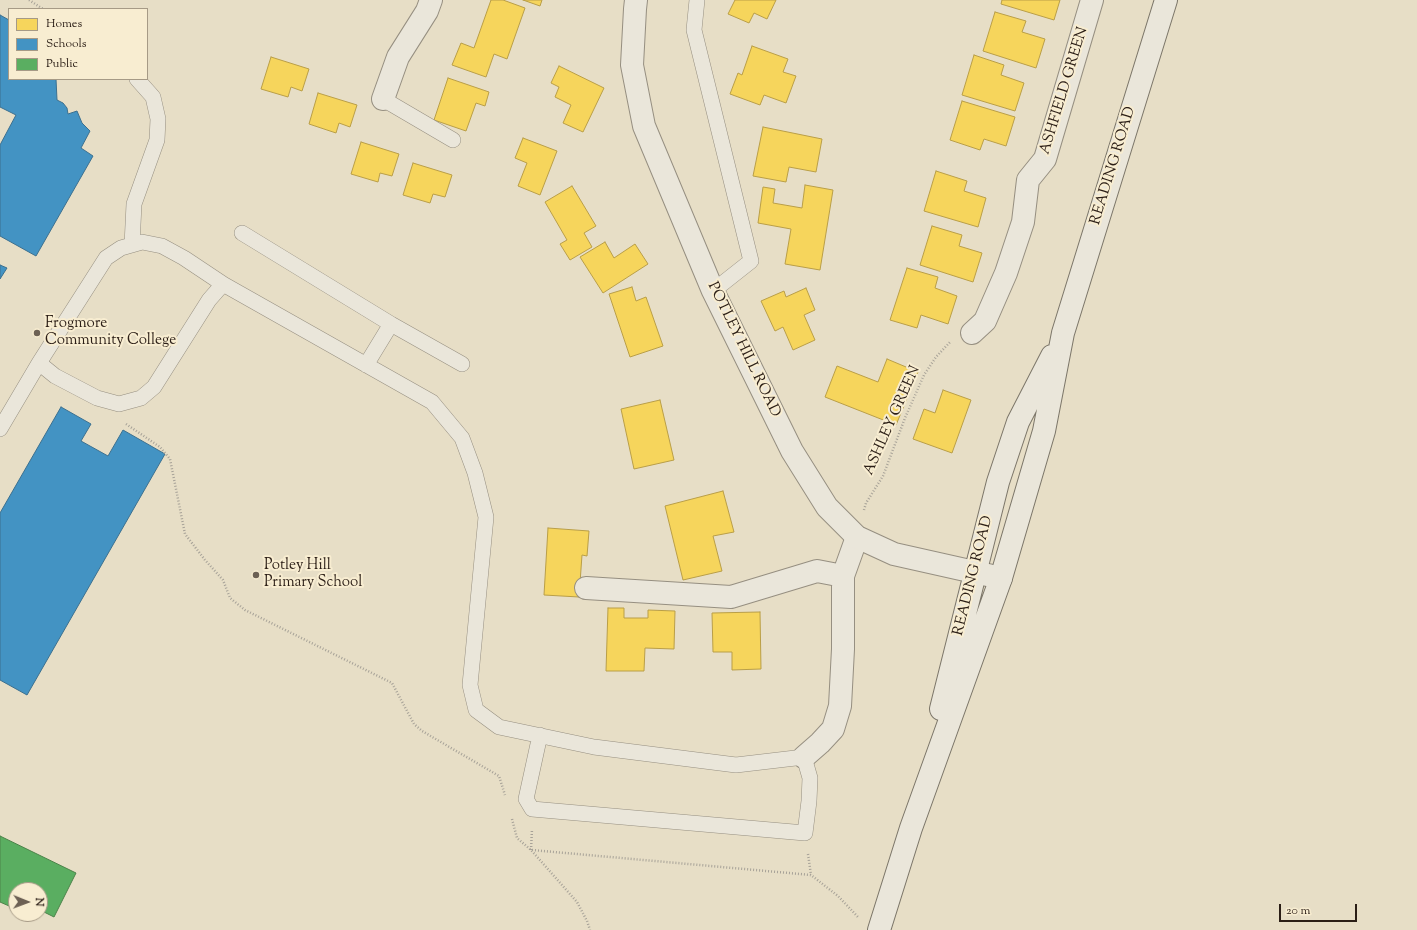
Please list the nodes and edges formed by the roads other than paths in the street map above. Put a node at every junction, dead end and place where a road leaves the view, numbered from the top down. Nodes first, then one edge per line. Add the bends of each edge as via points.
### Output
1 (431, 0) edge
2 (636, 0) edge
3 (697, 0) edge
4 (1092, 0) edge
5 (1166, 0) edge
6 (138, 80) edge
7 (383, 99) joint
8 (453, 140) dead end
9 (242, 233) dead end
10 (132, 245) junction
11 (223, 284) junction
12 (713, 291) junction
13 (391, 324) junction
14 (972, 333) road end
15 (1063, 333) junction
16 (39, 363) junction
17 (462, 364) dead end
18 (366, 365) junction
19 (0, 429) edge
20 (857, 538) junction
21 (975, 571) junction
22 (843, 576) junction
23 (1001, 578) junction
24 (586, 588) dead end
25 (540, 735) junction
26 (804, 757) junction
27 (911, 828) junction
28 (880, 930) edge

1 - 7 street via 427,11 398,57
2 - 12 street, POTLEY HILL ROAD via 632,65 644,126
3 - 12 lane via 694,30 751,260
4 - 14 street, ASHFIELD GREEN via 1045,160 1028,180 1023,222 1006,273 985,321
5 - 15 street, READING ROAD
6 - 10 lane via 153,98 158,119 157,140 134,204
7 - 8 lane
9 - 13 lane
10 - 11 lane via 142,242 162,246
10 - 16 lane via 121,248 106,258
11 - 16 lane via 209,300 154,387 142,398 119,404 97,398 55,376
11 - 18 lane
12 - 20 street, POTLEY HILL ROAD via 792,451 827,507
13 - 17 lane
13 - 18 lane
15 - 21 street, READING ROAD via 1018,422 998,482
15 - 23 street, READING ROAD via 1044,431
16 - 19 lane
18 - 25 lane via 432,402 462,438 475,473 486,517 470,685 476,710 499,727
20 - 21 street, POTLEY HILL ROAD via 894,554
20 - 22 street
21 - 23 street, POTLEY HILL ROAD
21 - 27 street, READING ROAD
22 - 24 street via 817,571 731,597
22 - 26 street via 840,706 833,729
23 - 27 street, READING ROAD
25 - 26 lane via 594,747 736,765
25 - 26 lane via 526,799 532,808 804,833 810,778
27 - 28 street, READING ROAD

